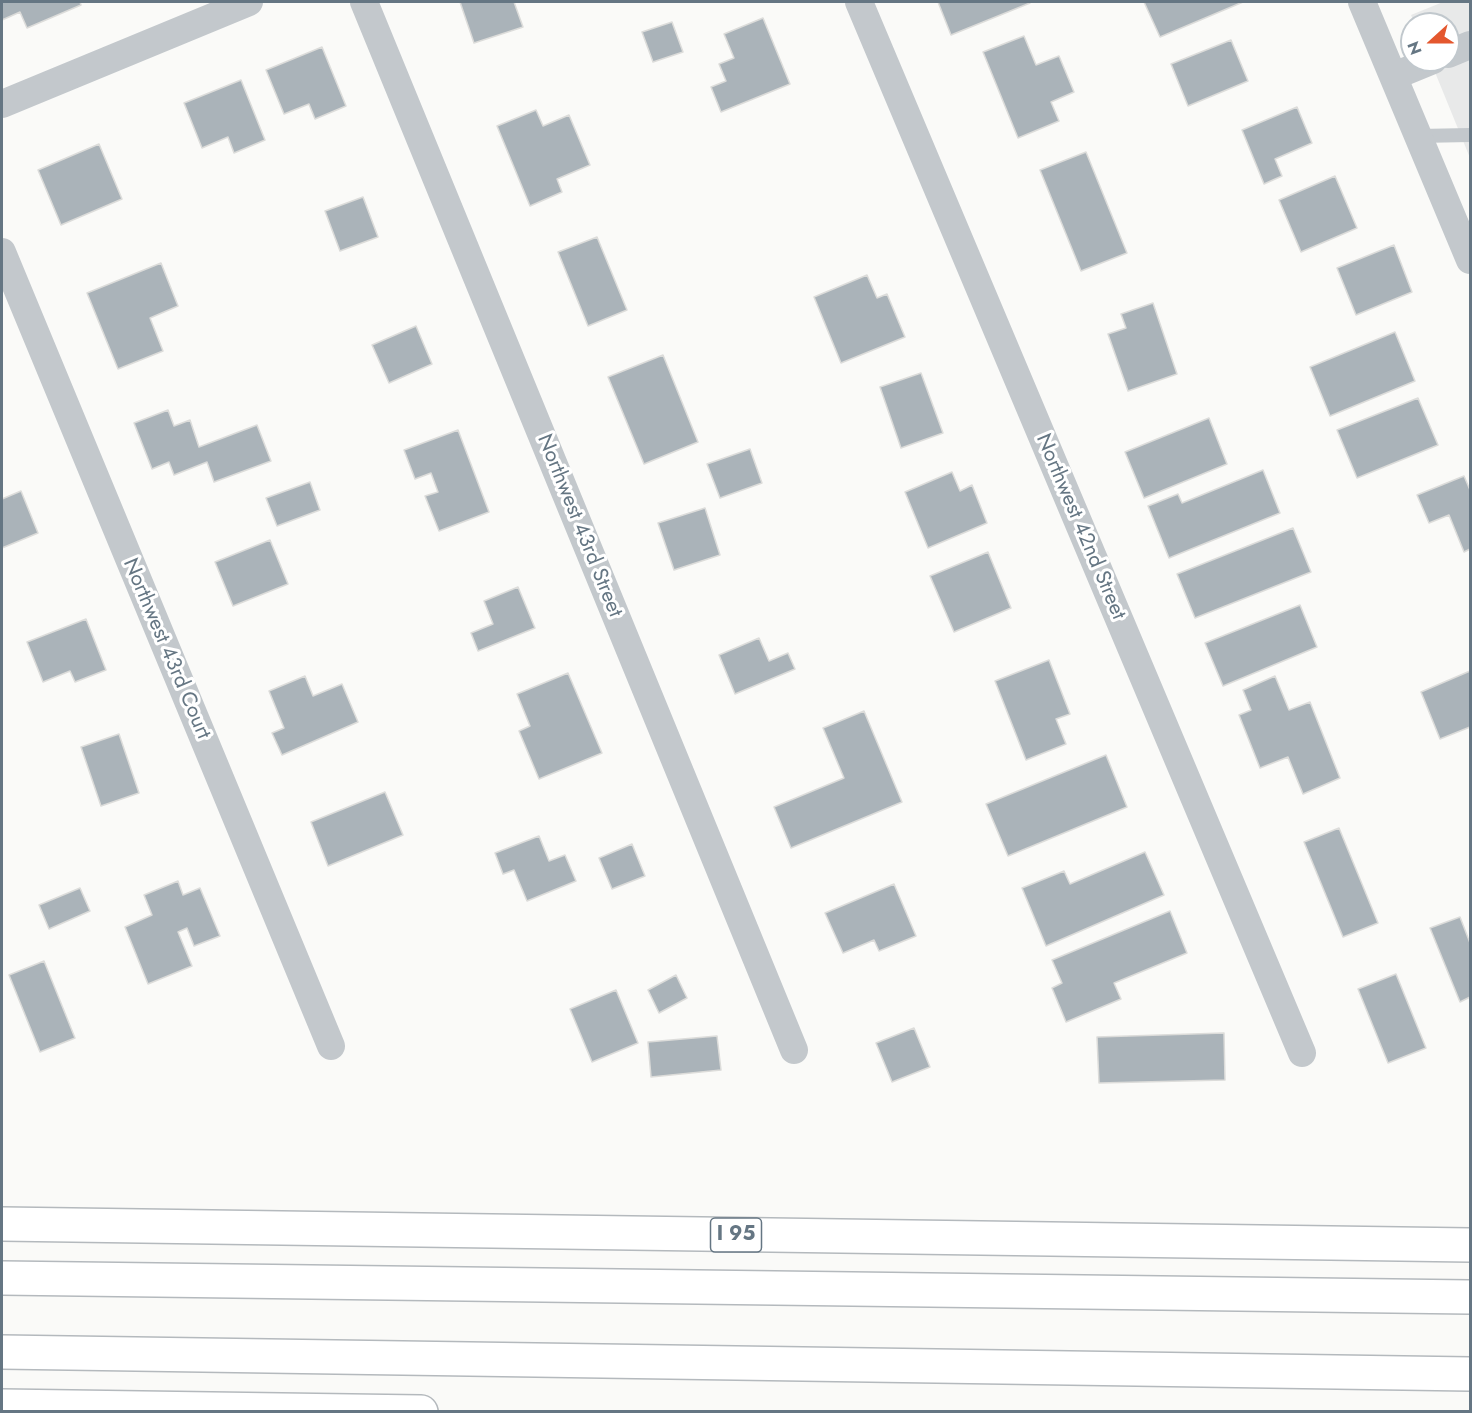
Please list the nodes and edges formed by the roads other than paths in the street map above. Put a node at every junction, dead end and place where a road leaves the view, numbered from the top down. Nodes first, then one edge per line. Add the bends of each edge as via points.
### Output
1 (249, 2) edge
2 (364, 2) edge
3 (859, 2) edge
4 (1362, 2) edge
5 (1404, 72) edge
6 (1394, 76) junction
7 (2, 104) edge
8 (1470, 135) edge
9 (1419, 136) junction
10 (2, 252) edge
11 (1470, 260) edge
12 (331, 1046) dead end
13 (794, 1050) dead end
14 (1302, 1053) dead end
15 (2, 1224) edge
16 (1470, 1245) edge
17 (4, 1278) edge
18 (1470, 1297) edge
19 (2, 1352) edge
20 (1470, 1374) edge
21 (2, 1406) edge
22 (421, 1412) edge

1 - 7 street
2 - 13 street, Northwest 43rd Street
3 - 14 street, Northwest 42nd Street
4 - 6 street
5 - 6 street
6 - 9 street
8 - 9 lane
9 - 11 street
10 - 12 street, Northwest 43rd Court
15 - 16 highway, I 95
17 - 18 highway
19 - 20 highway
21 - 22 highway

